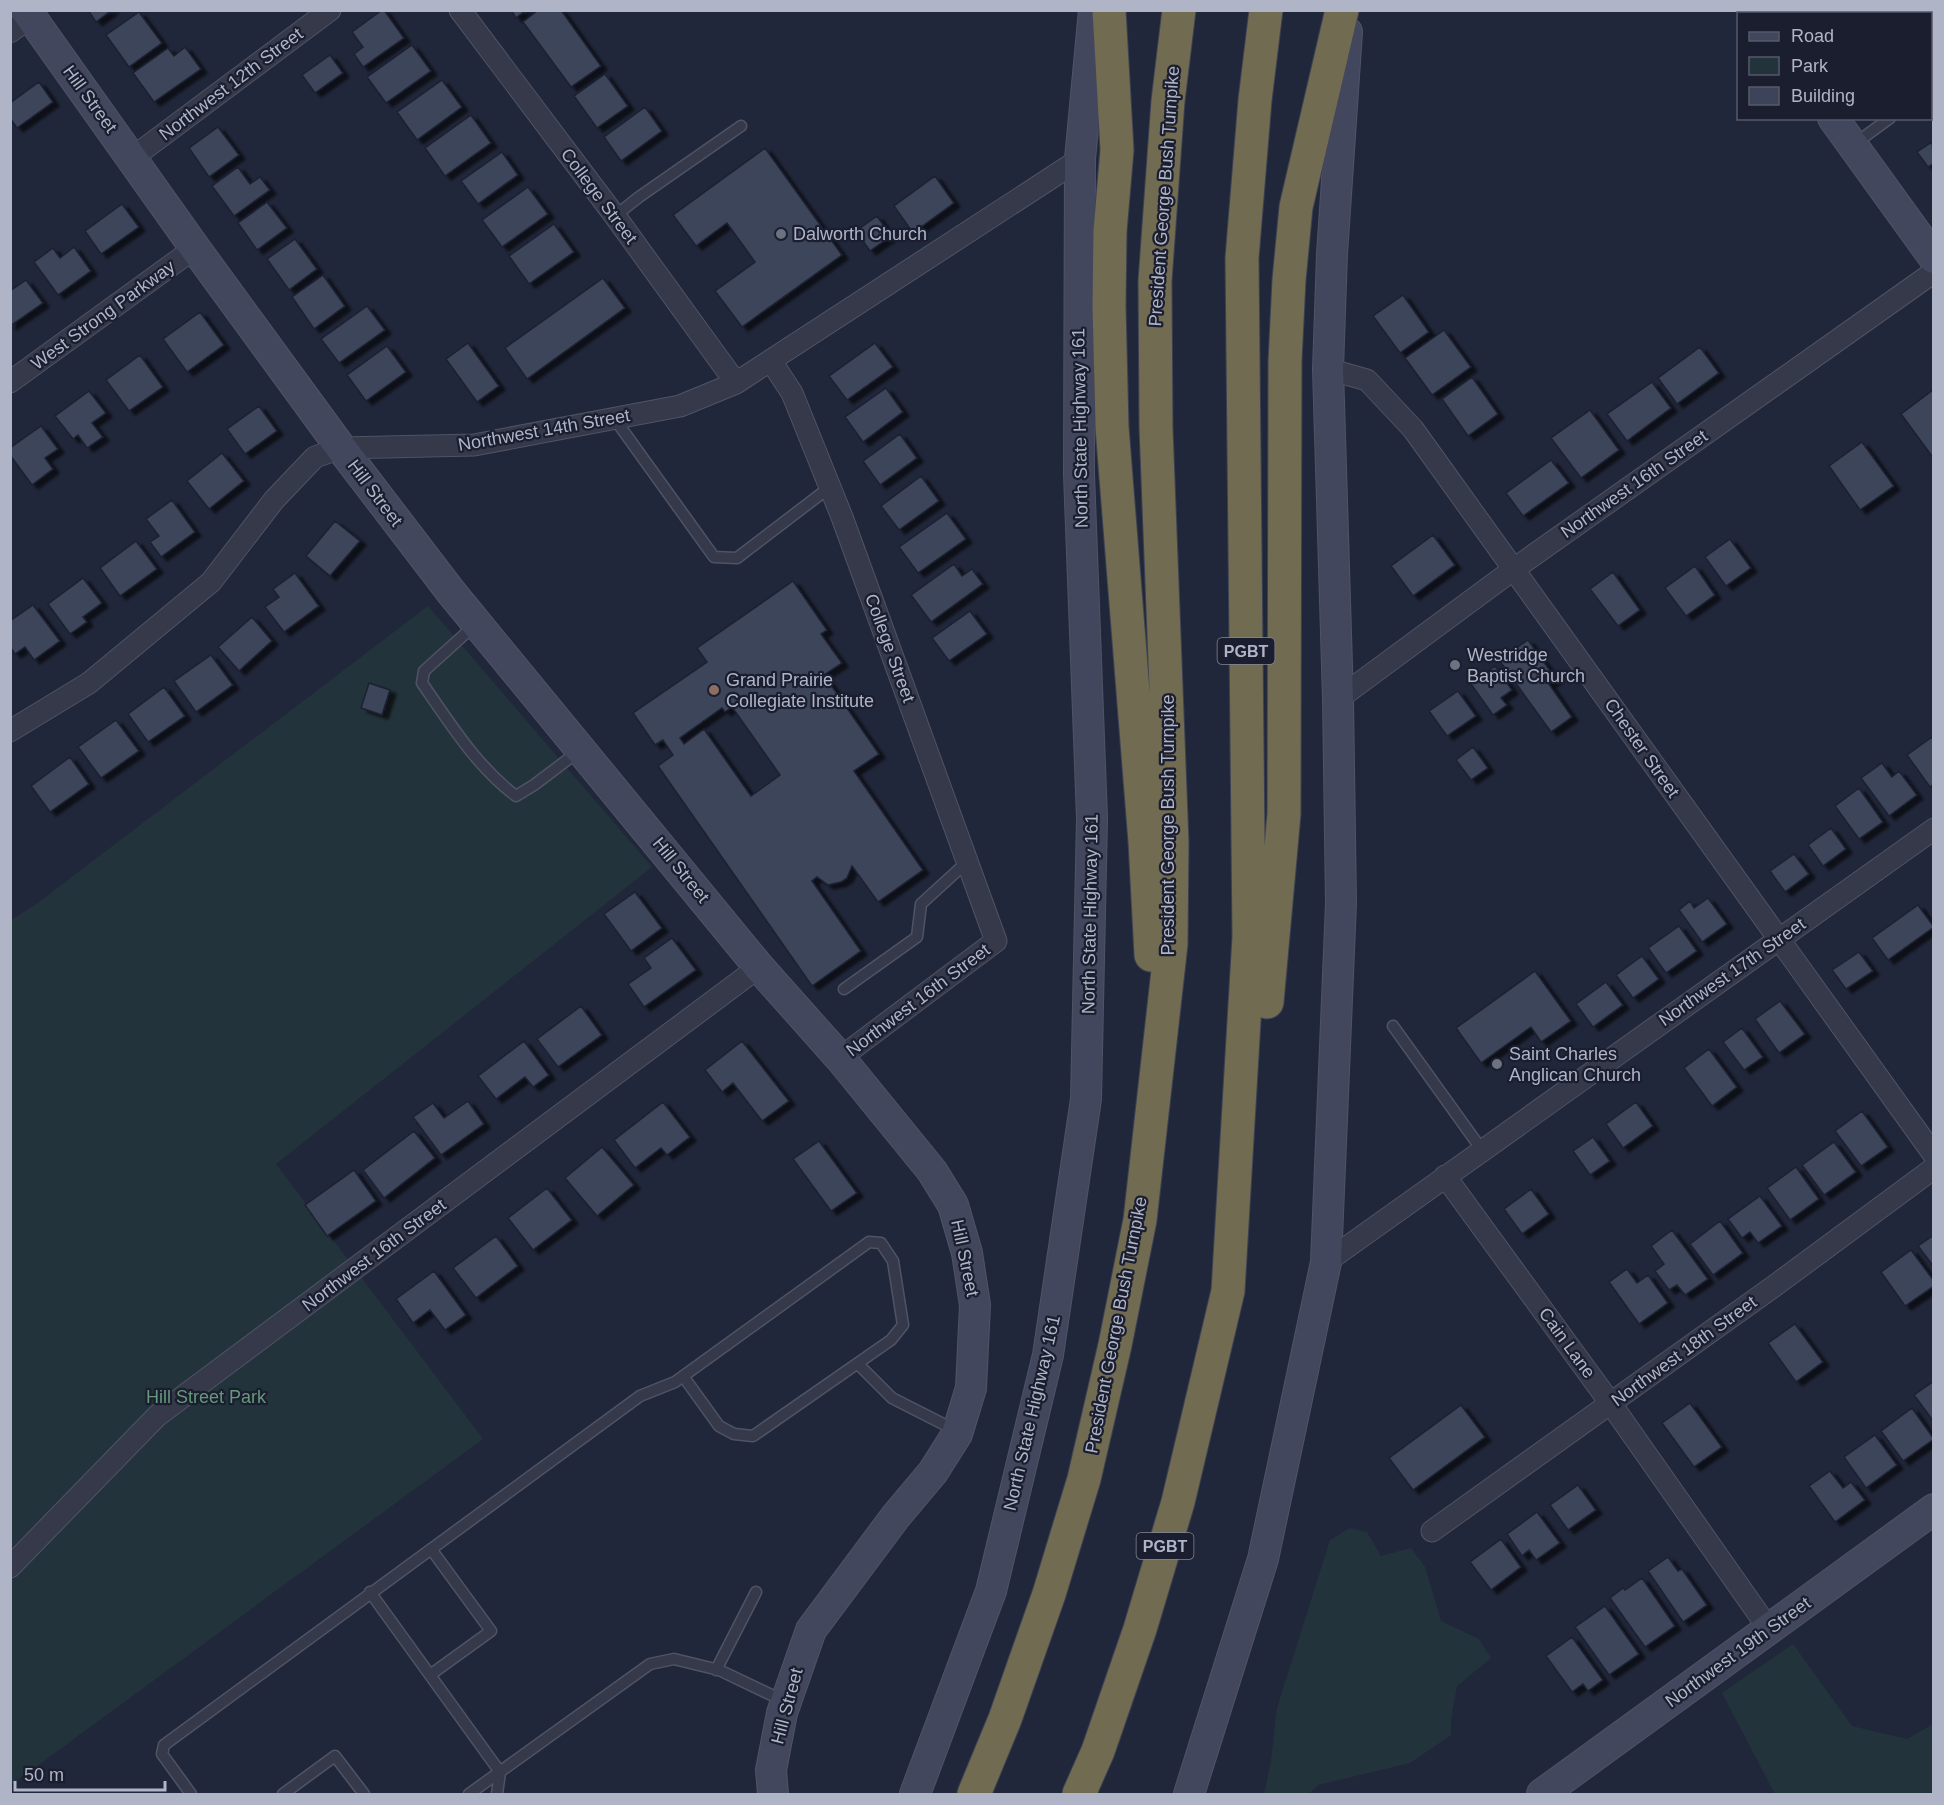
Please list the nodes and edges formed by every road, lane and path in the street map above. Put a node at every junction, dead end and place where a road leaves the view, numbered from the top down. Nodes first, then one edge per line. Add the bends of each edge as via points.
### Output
1 (330, 10) edge
2 (460, 10) edge
3 (1094, 10) edge
4 (1109, 10) edge
5 (1179, 10) edge
6 (1266, 10) edge
7 (1342, 10) edge
8 (1348, 10) edge
9 (23, 20) edge
10 (1834, 120) edge
11 (1887, 120) edge
12 (741, 126) dead end
13 (1852, 145) junction
14 (132, 158) junction
15 (1080, 159) junction
16 (615, 216) junction
17 (195, 248) junction
18 (1934, 258) edge
19 (1934, 272) edge
20 (771, 361) junction
21 (1328, 369) junction
22 (10, 382) edge
23 (736, 382) junction
24 (614, 418) junction
25 (341, 448) junction
26 (830, 487) junction
27 (1514, 569) junction
28 (477, 624) junction
29 (1338, 699) junction
30 (10, 731) edge
31 (581, 749) junction
32 (1934, 829) edge
33 (968, 861) junction
34 (1778, 940) junction
35 (996, 941) joint
36 (759, 967) junction
37 (844, 989) dead end
38 (1393, 1026) dead end
39 (840, 1058) junction
40 (1157, 1073) junction
41 (1482, 1150) junction
42 (1934, 1155) edge
43 (1934, 1168) edge
44 (1445, 1176) junction
45 (1326, 1262) junction
46 (1228, 1291) junction
47 (858, 1364) junction
48 (683, 1377) junction
49 (1611, 1404) junction
50 (958, 1431) junction
51 (1934, 1509) edge
52 (1432, 1531) dead end
53 (431, 1549) junction
54 (10, 1567) edge
55 (370, 1592) junction
56 (756, 1592) dead end
57 (1769, 1629) junction
58 (716, 1670) junction
59 (430, 1675) junction
60 (786, 1701) junction
61 (500, 1772) junction
62 (191, 1794) edge
63 (283, 1794) edge
64 (364, 1794) edge
65 (469, 1794) edge
66 (497, 1794) edge
67 (773, 1794) edge
68 (915, 1794) edge
69 (974, 1794) edge
70 (1079, 1794) edge
71 (1189, 1794) edge
72 (1542, 1794) edge

1 - 14 street, Northwest 12th Street
2 - 16 street, College Street
3 - 15 main road, North State Highway 161
4 - 40 highway via 1117,150 1110,231 1112,427 1145,842
5 - 40 highway, President George Bush Turnpike via 1155,281 1156,428 1172,842 1171,944
6 - 46 highway, PGBT via 1242,258 1249,937
7 - 46 highway via 1296,207 1288,280 1284,814 1250,1202
8 - 21 main road
9 - 14 main road, Hill Street
10 - 13 main road
11 - 13 lane
12 - 16 lane
13 - 18 main road
14 - 17 main road, Hill Street
15 - 20 street, Northwest 14th Street
15 - 68 main road, North State Highway 161 via 1079,474 1092,818 1086,1099 1048,1355 993,1580
16 - 23 street, College Street
17 - 22 street, West Strong Parkway
17 - 25 main road, Hill Street
19 - 27 street, Northwest 16th Street
20 - 23 street, Northwest 14th Street
20 - 26 street, College Street via 792,393
21 - 27 street, Chester Street via 1367,380 1413,429
21 - 29 main road
23 - 24 street, Northwest 14th Street via 680,406
24 - 25 street, Northwest 14th Street via 474,445
24 - 26 lane via 714,557 737,558
25 - 28 main road, Hill Street
25 - 30 street, Northwest 14th Street via 315,457 274,500 211,582 89,683
26 - 33 street, College Street
27 - 29 street, Northwest 16th Street
27 - 34 street, Chester Street
28 - 31 main road, Hill Street
28 - 31 lane via 424,671 422,683 460,737 500,784 516,796
29 - 45 main road via 1341,903
31 - 36 main road, Hill Street
32 - 34 street, Northwest 17th Street
33 - 35 street, College Street
33 - 37 lane via 921,904 917,937
34 - 41 street, Northwest 17th Street
34 - 42 street, Chester Street
35 - 39 street, Northwest 16th Street
36 - 39 main road, Hill Street
36 - 54 street, Northwest 16th Street via 157,1416
38 - 41 lane
39 - 50 main road, Hill Street via 932,1171 953,1205 967,1253 975,1305 971,1388
40 - 69 highway, President George Bush Turnpike via 1140,1220 1084,1479 1042,1615
41 - 44 street, Northwest 17th Street
43 - 49 street, Northwest 18th Street
44 - 45 street, Northwest 17th Street
44 - 49 street, Cain Lane
45 - 71 main road via 1263,1559
46 - 70 highway, PGBT via 1178,1502 1147,1608 1098,1751
47 - 48 lane via 753,1436 734,1434 719,1426
47 - 48 lane via 891,1340 903,1325 893,1261 882,1243 869,1242
47 - 50 lane via 892,1398
48 - 53 lane via 640,1396
49 - 52 street, Northwest 18th Street
49 - 57 street, Cain Lane
50 - 60 main road, Hill Street via 933,1472 811,1630
51 - 57 main road, Northwest 19th Street
53 - 55 lane
53 - 59 lane via 491,1631
55 - 59 lane
55 - 62 lane via 164,1745 162,1755
56 - 58 lane
57 - 72 main road, Northwest 19th Street
58 - 60 lane
58 - 61 lane via 674,1659 650,1664
59 - 61 lane
60 - 67 main road, Hill Street via 771,1770
61 - 65 lane
61 - 66 lane
63 - 64 lane via 335,1756

